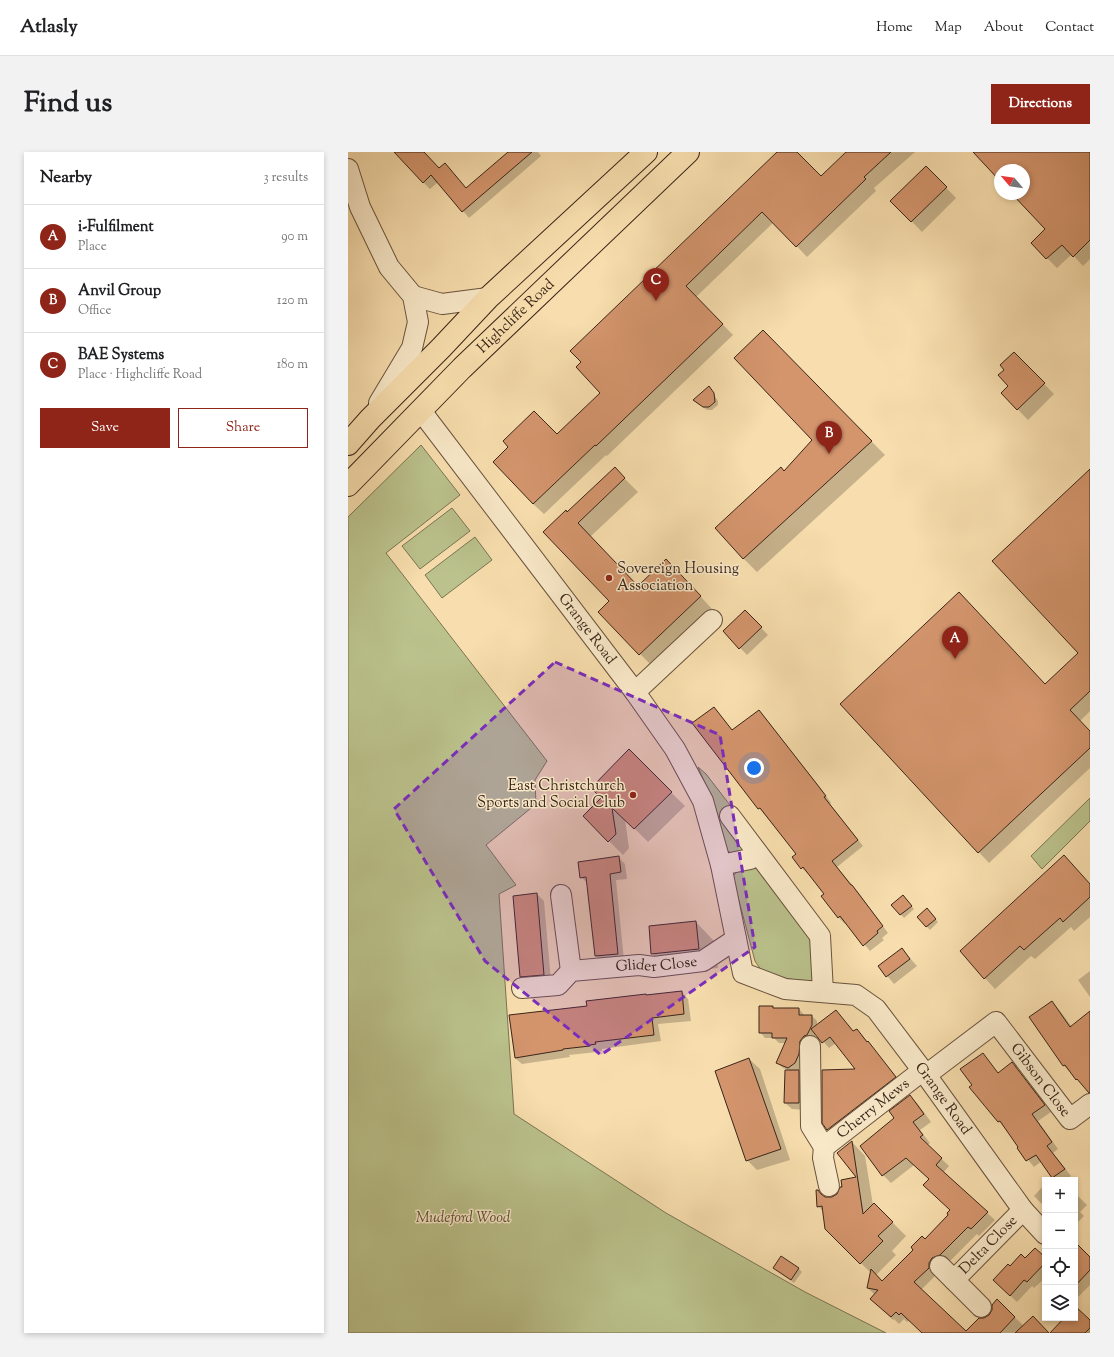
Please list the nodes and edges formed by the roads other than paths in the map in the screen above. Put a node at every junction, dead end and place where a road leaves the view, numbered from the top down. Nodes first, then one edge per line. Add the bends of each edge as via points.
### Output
1 (646, 152) edge
2 (688, 152) edge
3 (348, 169) edge
4 (414, 296) junction
5 (488, 298) junction
6 (421, 411) junction
7 (370, 419) junction
8 (348, 444) edge
9 (348, 485) edge
10 (712, 620) dead end
11 (635, 692) junction
12 (730, 816) dead end
13 (758, 854) junction
14 (721, 865) junction
15 (561, 895) dead end
16 (736, 939) junction
17 (571, 971) junction
18 (522, 988) dead end
19 (823, 992) junction
20 (996, 1022) joint
21 (810, 1046) dead end
22 (924, 1073) junction
23 (1090, 1104) edge
24 (824, 1146) junction
25 (829, 1186) dead end
26 (1022, 1210) junction
27 (1042, 1231) edge
28 (981, 1307) dead end

1 - 5 main road, Highcliffe Road
2 - 6 main road, Highcliffe Road via 462,368
3 - 4 street via 360,207 389,267
4 - 5 street via 442,304
4 - 7 street via 418,322 412,348
5 - 7 main road, Highcliffe Road
6 - 9 main road, Highcliffe Road
6 - 11 street, Grange Road
7 - 8 main road, Highcliffe Road
10 - 11 street
11 - 14 street, Grange Road via 675,749 703,801
12 - 13 street
13 - 14 street via 750,859
13 - 19 street via 820,936
14 - 16 street, Grange Road
15 - 17 street
16 - 17 street, Glider Close via 703,961 654,967 639,964
16 - 19 street, Grange Road via 743,973 785,989
17 - 18 street via 558,985
19 - 22 street, Grange Road via 856,996 876,1009
20 - 22 street, Cherry Mews
20 - 23 street, Gibson Close via 1070,1119
21 - 24 street, Cherry Mews via 811,1126
22 - 24 street, Cherry Mews
22 - 26 street, Grange Road
24 - 25 street, Cherry Mews via 823,1158
26 - 27 street, Grange Road
26 - 28 street, Delta Close via 947,1273

